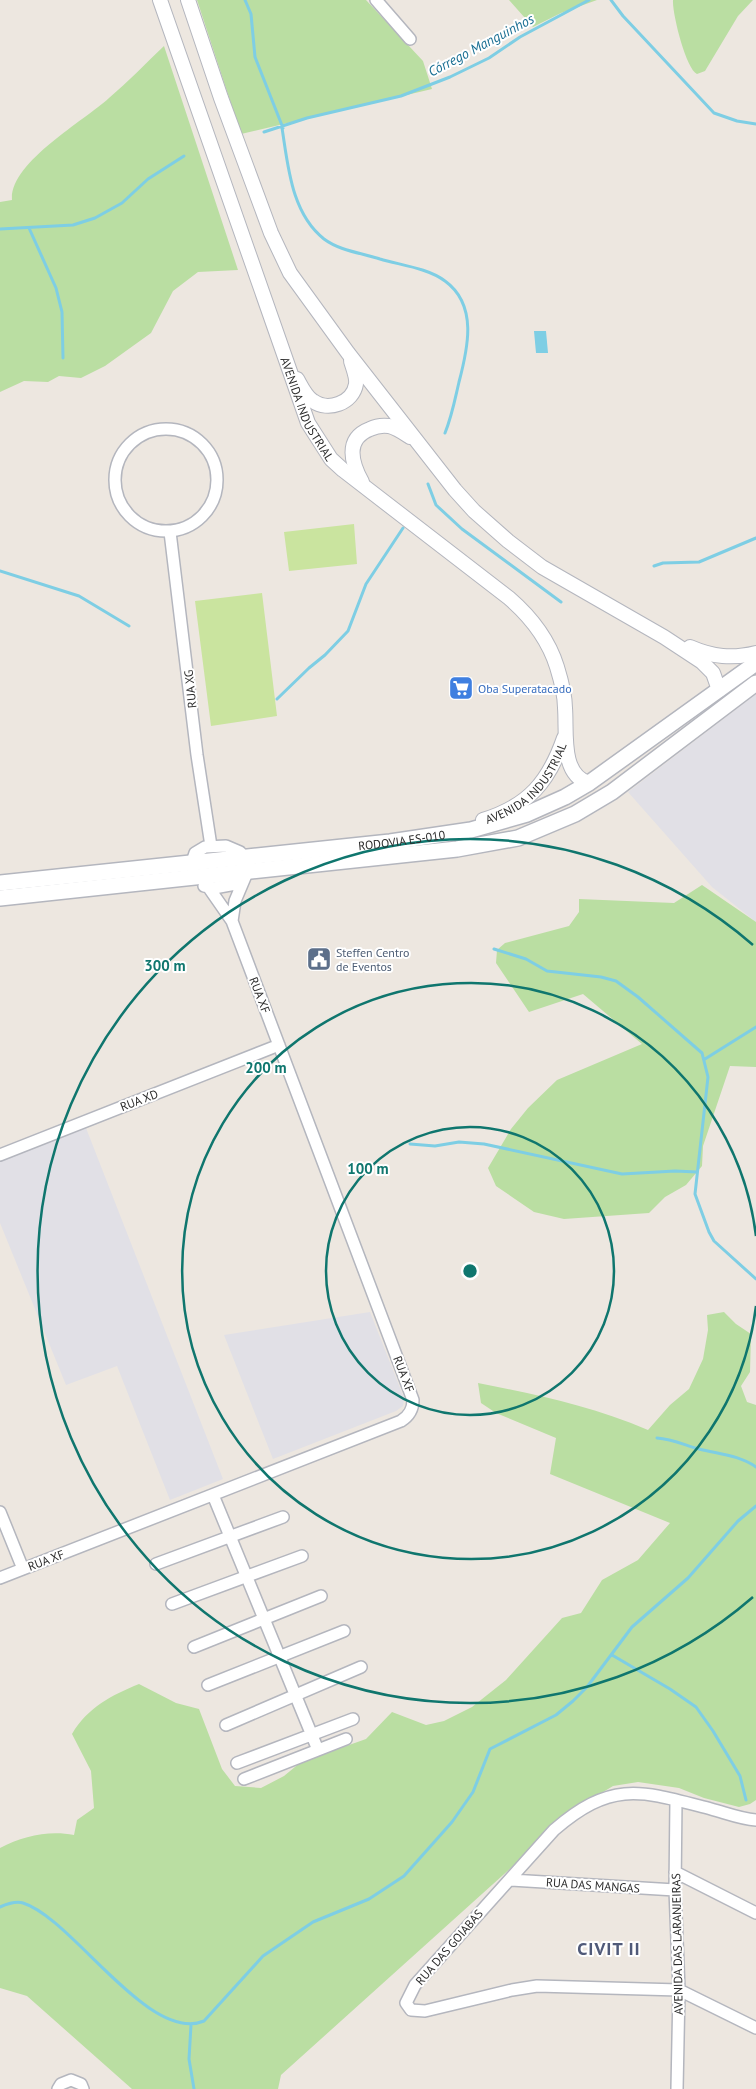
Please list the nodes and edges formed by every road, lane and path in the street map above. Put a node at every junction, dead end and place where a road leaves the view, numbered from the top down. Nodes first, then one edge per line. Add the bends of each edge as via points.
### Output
1 (160, 0) edge
2 (188, 0) edge
3 (376, 0) edge
4 (410, 39) dead end
5 (348, 353) junction
6 (289, 368) junction
7 (418, 442) junction
8 (367, 491) junction
9 (170, 532) junction
10 (664, 637) junction
11 (756, 652) edge
12 (756, 663) edge
13 (756, 683) edge
14 (719, 690) junction
15 (710, 718) junction
16 (565, 735) junction
17 (589, 783) junction
18 (612, 792) junction
19 (390, 842) junction
20 (211, 846) junction
21 (193, 869) junction
22 (244, 870) junction
23 (0, 883) edge
24 (209, 888) junction
25 (0, 898) edge
26 (232, 921) junction
27 (279, 1045) junction
28 (0, 1155) edge
29 (213, 1495) junction
30 (0, 1512) edge
31 (283, 1517) dead end
32 (232, 1537) junction
33 (302, 1556) dead end
34 (156, 1564) dead end
35 (23, 1569) junction
36 (248, 1577) junction
37 (0, 1578) edge
38 (321, 1596) dead end
39 (172, 1604) dead end
40 (265, 1618) junction
41 (344, 1631) dead end
42 (194, 1647) dead end
43 (281, 1656) junction
44 (361, 1667) dead end
45 (208, 1685) dead end
46 (297, 1695) junction
47 (353, 1719) dead end
48 (226, 1725) dead end
49 (313, 1735) junction
50 (346, 1739) dead end
51 (318, 1750) junction
52 (237, 1763) dead end
53 (244, 1780) dead end
54 (676, 1800) junction
55 (756, 1820) edge
56 (675, 1872) junction
57 (511, 1880) junction
58 (675, 1890) junction
59 (756, 1913) edge
60 (679, 1990) junction
61 (756, 2028) edge
62 (58, 2089) edge
63 (83, 2089) edge
64 (677, 2089) edge

1 - 6 street, AVENIDA INDUSTRIAL
2 - 5 street via 220,98 271,233 290,273
3 - 4 street
5 - 6 street via 356,386 351,396 338,404 313,402
5 - 7 street
6 - 8 street, AVENIDA INDUSTRIAL via 298,400 320,443 332,459
7 - 8 street via 387,426 378,426 359,435 353,443 353,463
7 - 10 street via 474,511 508,541 542,567
8 - 16 street, AVENIDA INDUSTRIAL via 509,598 534,622 559,674 565,707
9 - 9 street via 186,528 201,518 217,489 217,472 201,442 186,433 170,429 153,430 137,437 125,449 116,464 114,481 117,498 137,524 153,531
9 - 20 street, RUA XG
10 - 11 street via 724,657
10 - 14 street via 702,662 713,673
12 - 14 main road, RODOVIA ES-010
13 - 15 main road, RODOVIA ES-010
14 - 15 main road
14 - 17 main road, RODOVIA ES-010
15 - 18 main road, RODOVIA ES-010
16 - 17 street, AVENIDA INDUSTRIAL via 571,768 582,781
16 - 19 street, AVENIDA INDUSTRIAL via 555,763 542,784 525,800 495,816 444,828 402,833
17 - 18 main road
17 - 19 main road, RODOVIA ES-010 via 535,810 497,824
18 - 22 main road, RODOVIA ES-010 via 544,828 483,846
19 - 22 main road, RODOVIA ES-010
20 - 21 street via 195,853
20 - 22 street via 234,848
21 - 22 main road, RODOVIA ES-010
21 - 23 main road, RODOVIA ES-010
21 - 24 street, RUA XF via 200,884
21 - 25 main road, RODOVIA ES-010
22 - 24 street
22 - 26 street
24 - 26 street, RUA XF
26 - 27 street, RUA XF
27 - 28 street, RUA XD
27 - 29 street, RUA XF via 413,1406 401,1421
29 - 32 street
29 - 35 street, RUA XF
30 - 35 street
31 - 32 street
32 - 34 street
32 - 36 street
33 - 36 street
35 - 37 street, RUA XF
36 - 39 street
36 - 40 street
38 - 40 street
40 - 42 street
40 - 43 street
41 - 43 street
43 - 45 street
43 - 46 street
44 - 46 street
46 - 48 street
46 - 49 street
47 - 49 street
49 - 51 street
49 - 52 street
50 - 51 street
51 - 53 street
54 - 55 street, RUA DAS GOIABAS
54 - 56 street, AVENIDA DAS LARANJEIRAS
54 - 57 street, RUA DAS GOIABAS via 630,1792 601,1800 568,1818 554,1830
56 - 58 street, AVENIDA DAS LARANJEIRAS
56 - 59 street
57 - 58 street, RUA DAS MANGAS
57 - 60 street, RUA DAS GOIABAS via 415,1985 407,1997 407,2007 425,2011 536,1986
58 - 60 street, AVENIDA DAS LARANJEIRAS
60 - 61 street
60 - 64 street, AVENIDA DAS LARANJEIRAS
62 - 63 street via 71,2080 81,2084

